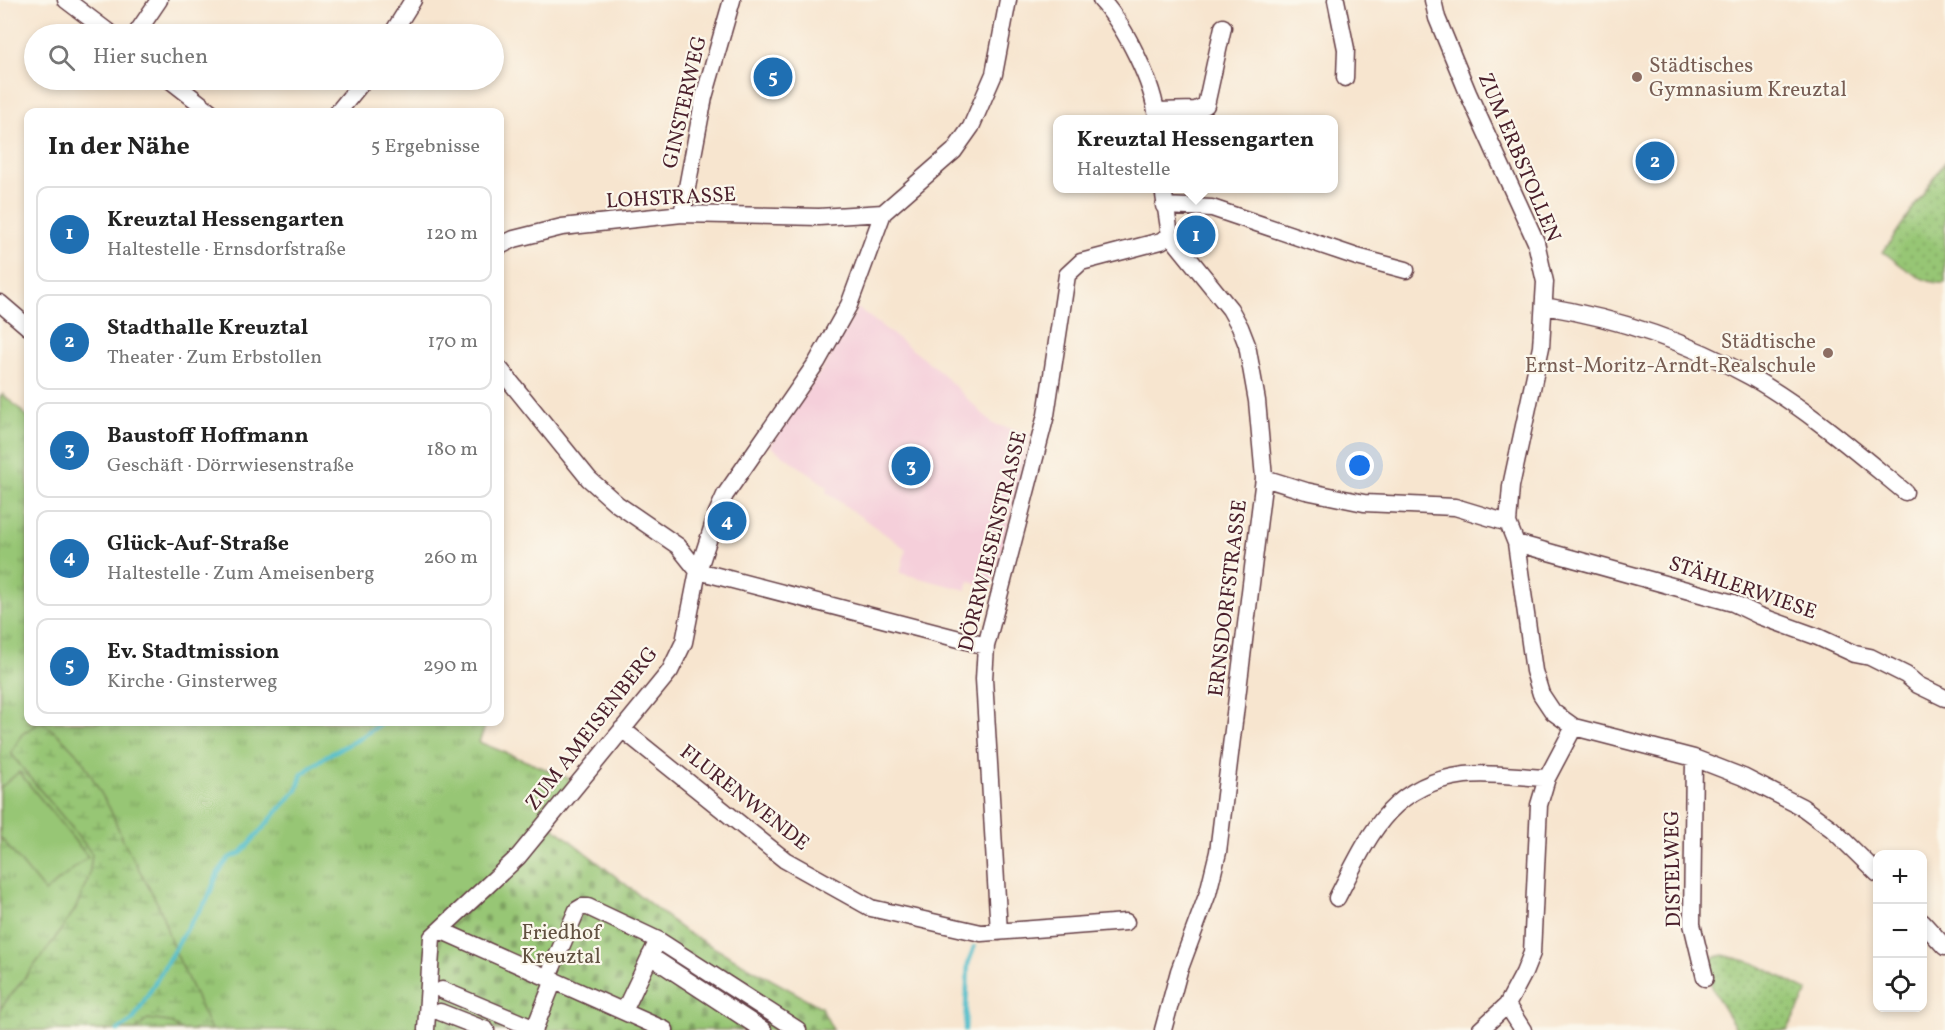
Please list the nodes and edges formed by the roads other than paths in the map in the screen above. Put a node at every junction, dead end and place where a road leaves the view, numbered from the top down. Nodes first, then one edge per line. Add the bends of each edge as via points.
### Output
1 (66, 0) edge
2 (159, 0) edge
3 (413, 0) edge
4 (732, 0) edge
5 (1008, 0) edge
6 (1101, 0) edge
7 (1336, 0) edge
8 (1433, 0) edge
9 (98, 24) edge
10 (143, 24) edge
11 (398, 24) edge
12 (1222, 27) dead end
13 (1345, 78) dead end
14 (183, 90) edge
15 (356, 90) edge
16 (206, 108) edge
17 (341, 108) edge
18 (1157, 115) edge
19 (1163, 193) edge
20 (1164, 206) junction
21 (883, 213) junction
22 (682, 214) junction
23 (1170, 235) junction
24 (504, 244) edge
25 (1406, 270) dead end
26 (0, 303) edge
27 (1544, 306) junction
28 (24, 324) edge
29 (504, 374) edge
30 (1264, 478) junction
31 (1905, 492) dead end
32 (1508, 523) junction
33 (1515, 543) junction
34 (698, 571) junction
35 (986, 646) junction
36 (1945, 698) edge
37 (1574, 727) junction
38 (622, 729) junction
39 (1694, 758) junction
40 (1548, 778) junction
41 (1873, 869) edge
42 (1337, 898) dead end
43 (1126, 922) dead end
44 (1927, 927) edge
45 (440, 930) junction
46 (999, 932) junction
47 (657, 940) junction
48 (1945, 947) edge
49 (650, 956) junction
50 (551, 978) junction
51 (1705, 978) dead end
52 (442, 990) dead end
53 (1506, 1005) junction
54 (624, 1011) junction
55 (440, 1012) dead end
56 (535, 1029) edge
57 (426, 1030) edge
58 (486, 1030) edge
59 (665, 1030) edge
60 (763, 1030) edge
61 (798, 1030) edge
62 (1163, 1030) edge
63 (1479, 1030) edge
64 (1523, 1030) edge

1 - 9 street
2 - 10 street
3 - 11 street
4 - 22 street, GINSTERWEG via 704,97
5 - 21 street, ZUM AMEISENBERG via 994,74 971,127 954,152
6 - 18 street via 1127,37
7 - 13 street via 1346,49
8 - 27 street, ZUM ERBSTOLLEN via 1468,93 1536,242 1545,282
12 - 18 street via 1206,105
14 - 16 street
15 - 17 street
19 - 20 street, ERNSDORFSTRASSE
20 - 23 street, ERNSDORFSTRASSE
20 - 25 street via 1212,208
21 - 22 street, LOHSTRASSE via 819,218
21 - 34 street, ZUM AMEISENBERG via 849,305 817,362 725,495
22 - 24 street, LOHSTRASSE via 562,227
23 - 30 street, ERNSDORFSTRASSE via 1240,327 1257,400
23 - 35 street, DÖRRWIESENSTRASSE via 1161,241 1081,262 1067,275 1046,415
26 - 28 street
27 - 31 street via 1624,324 1750,377 1825,426
27 - 32 street, ZUM ERBSTOLLEN via 1541,347 1511,486
29 - 34 street via 589,479 617,504 678,546
30 - 32 street via 1306,492 1364,503 1455,507
30 - 62 street, ERNSDORFSTRASSE via 1218,852
32 - 33 street, ZUM ERBSTOLLEN
33 - 36 street, STÄHLERWIESE via 1733,603 1870,657
33 - 37 street, ZUM ERBSTOLLEN via 1541,694 1553,712
34 - 35 street
34 - 38 street, ZUM AMEISENBERG via 684,642 675,661
35 - 46 street, DÖRRWIESENSTRASSE via 984,679
37 - 39 street, ZUM ERBSTOLLEN
37 - 40 street
38 - 45 street, ZUM AMEISENBERG via 518,857
38 - 46 street, FLURENWENDE via 784,860 871,908 981,933
39 - 41 street, ZUM ERBSTOLLEN via 1802,807
39 - 51 street, DISTELWEG via 1692,924
40 - 42 street via 1467,775 1442,779 1412,792 1385,814 1368,837
40 - 53 street via 1539,805 1532,953
43 - 46 street, FLURENWENDE
44 - 48 street
45 - 50 street
45 - 57 street, ZUM AMEISENBERG via 432,937
47 - 49 street
47 - 50 street via 582,907 577,910
47 - 61 street
49 - 54 street
49 - 60 street
50 - 54 street
50 - 56 street
52 - 56 street
53 - 63 street
53 - 64 street
54 - 59 street
55 - 58 street

